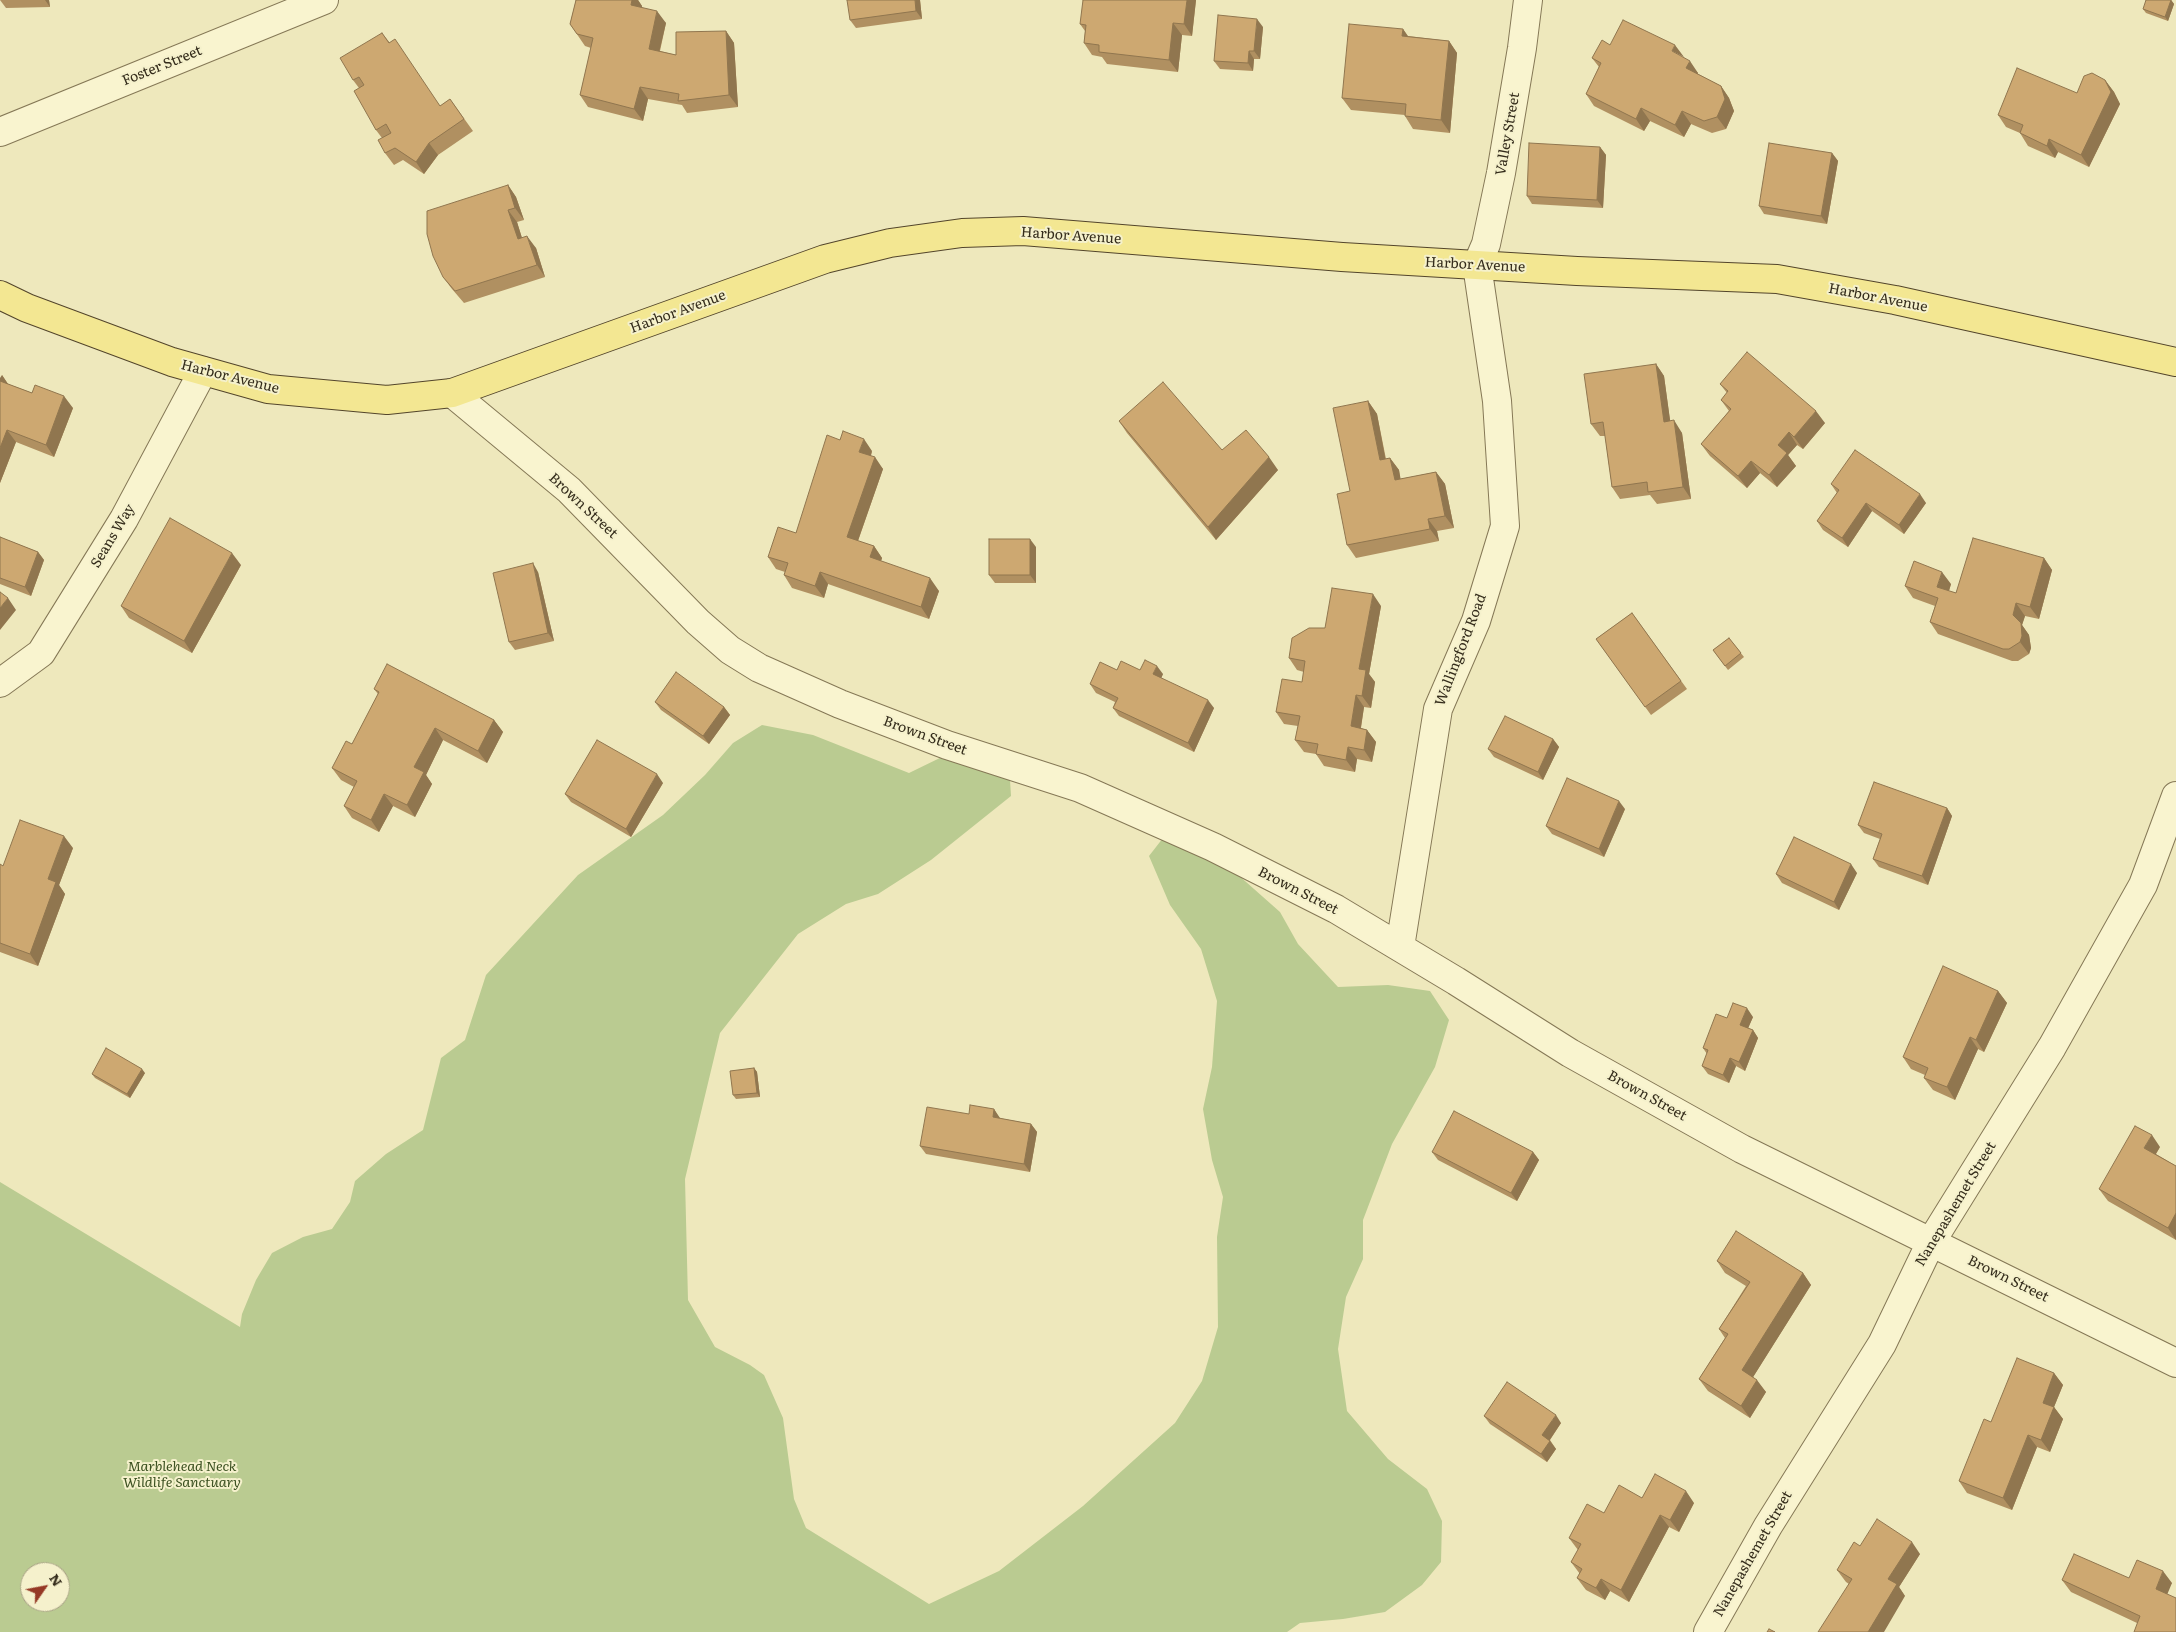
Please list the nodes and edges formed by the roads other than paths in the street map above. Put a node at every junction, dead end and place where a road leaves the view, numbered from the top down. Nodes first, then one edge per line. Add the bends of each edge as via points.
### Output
1 (324, 0) edge
2 (1528, 0) edge
3 (0, 132) edge
4 (1477, 265) junction
5 (0, 294) edge
6 (2176, 362) edge
7 (203, 371) junction
8 (452, 393) junction
9 (0, 683) edge
10 (2176, 796) edge
11 (1400, 947) junction
12 (1931, 1242) junction
13 (2176, 1363) edge
14 (1708, 1632) edge

1 - 3 street, Foster Street
2 - 4 street, Valley Street via 1501,173 1486,244
4 - 6 main road, Harbor Avenue via 1777,278 1895,300
4 - 8 main road, Harbor Avenue via 1023,231 962,232 890,243 824,259
4 - 11 street, Wallingford Road via 1497,401 1505,526 1476,621 1438,710
5 - 7 main road, Harbor Avenue via 27,308
7 - 8 main road, Harbor Avenue via 268,389 387,400
7 - 9 street, Seans Way via 124,519 41,653
8 - 11 street, Brown Street via 569,490 698,622 730,650 759,668 840,704 947,745 1080,788 1214,847
10 - 12 street, Nanepashemet Street via 2143,885 2052,1047
11 - 12 street, Brown Street via 1595,1068 1742,1148
12 - 13 street, Brown Street
12 - 14 street, Nanepashemet Street via 1882,1344 1768,1526

